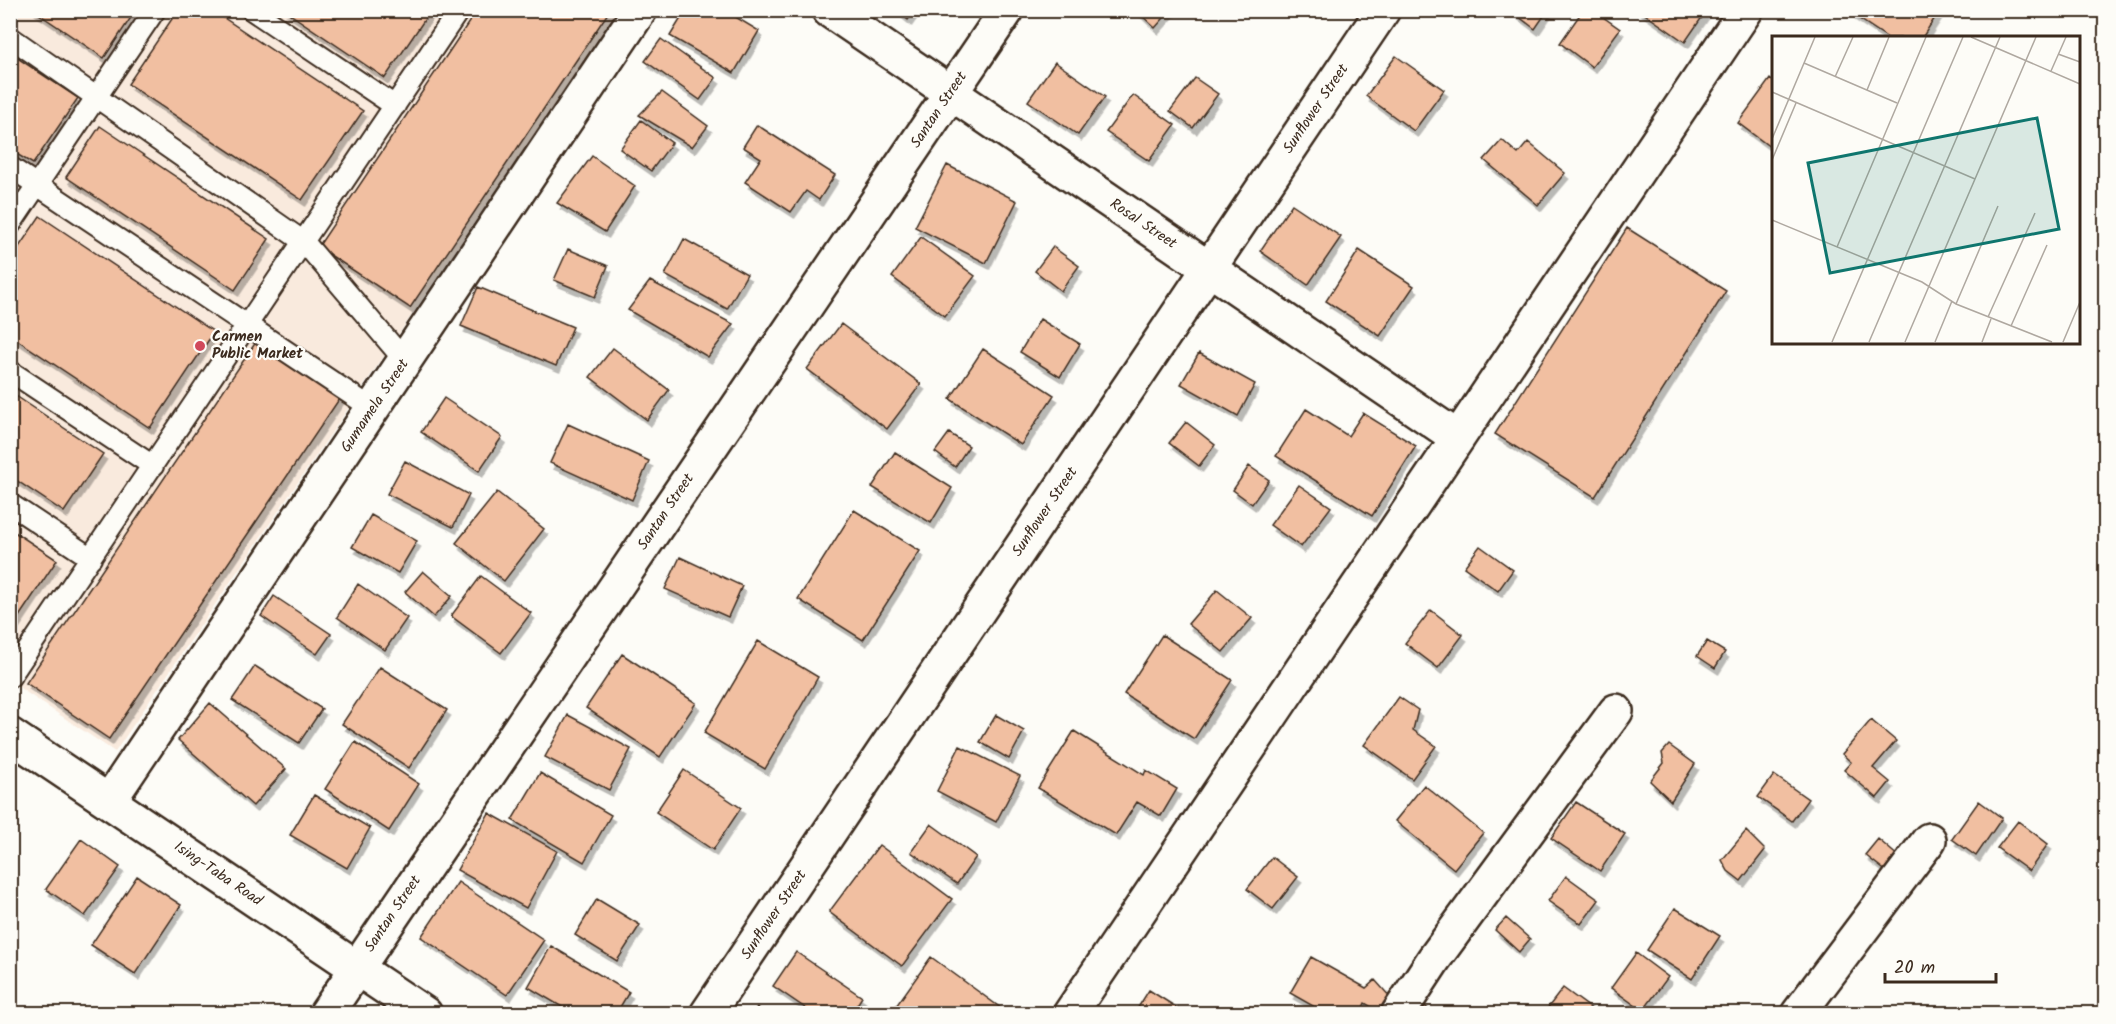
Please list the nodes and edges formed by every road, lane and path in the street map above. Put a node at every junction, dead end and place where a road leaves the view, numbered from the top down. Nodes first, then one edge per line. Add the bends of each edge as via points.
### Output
1 (155, 10) edge
2 (252, 10) edge
3 (459, 10) edge
4 (640, 10) edge
5 (829, 10) edge
6 (1007, 10) edge
7 (1383, 10) edge
8 (1746, 10) edge
9 (10, 37) edge
10 (951, 93) junction
11 (97, 96) junction
12 (395, 106) junction
13 (10, 167) edge
14 (37, 185) junction
15 (10, 225) edge
16 (304, 242) junction
17 (1208, 268) junction
18 (248, 325) junction
19 (405, 361) junction
20 (10, 371) edge
21 (373, 409) junction
22 (1458, 438) junction
23 (153, 466) junction
24 (10, 504) edge
25 (91, 558) junction
26 (10, 677) edge
27 (1616, 711) dead end
28 (10, 735) edge
29 (109, 801) junction
30 (1929, 840) dead end
31 (357, 968) junction
32 (326, 1014) edge
33 (425, 1014) edge
34 (707, 1014) edge
35 (1070, 1014) edge
36 (1398, 1014) edge
37 (1798, 1014) edge

1 - 11 lane
2 - 12 lane
3 - 12 lane
4 - 19 street, Gumamela Street
5 - 10 street, Rosal Street
6 - 10 street, Santan Street
7 - 17 street, Sunflower Street
8 - 22 street
9 - 11 lane
10 - 17 street, Rosal Street
10 - 31 street, Santan Street
11 - 14 lane
11 - 16 lane
12 - 16 lane
13 - 14 lane
14 - 15 lane
14 - 18 lane
16 - 18 lane
16 - 19 lane
17 - 22 street, Rosal Street
17 - 34 street, Sunflower Street
18 - 21 lane
18 - 23 lane
19 - 21 street, Gumamela Street
20 - 23 lane
21 - 29 street, Gumamela Street
22 - 35 street
23 - 25 lane
24 - 25 lane
25 - 26 lane
27 - 36 street
28 - 29 street, Ising-Taba Road
29 - 31 street, Ising-Taba Road
30 - 37 street
31 - 32 street, Santan Street
31 - 33 street, Ising-Taba Road

